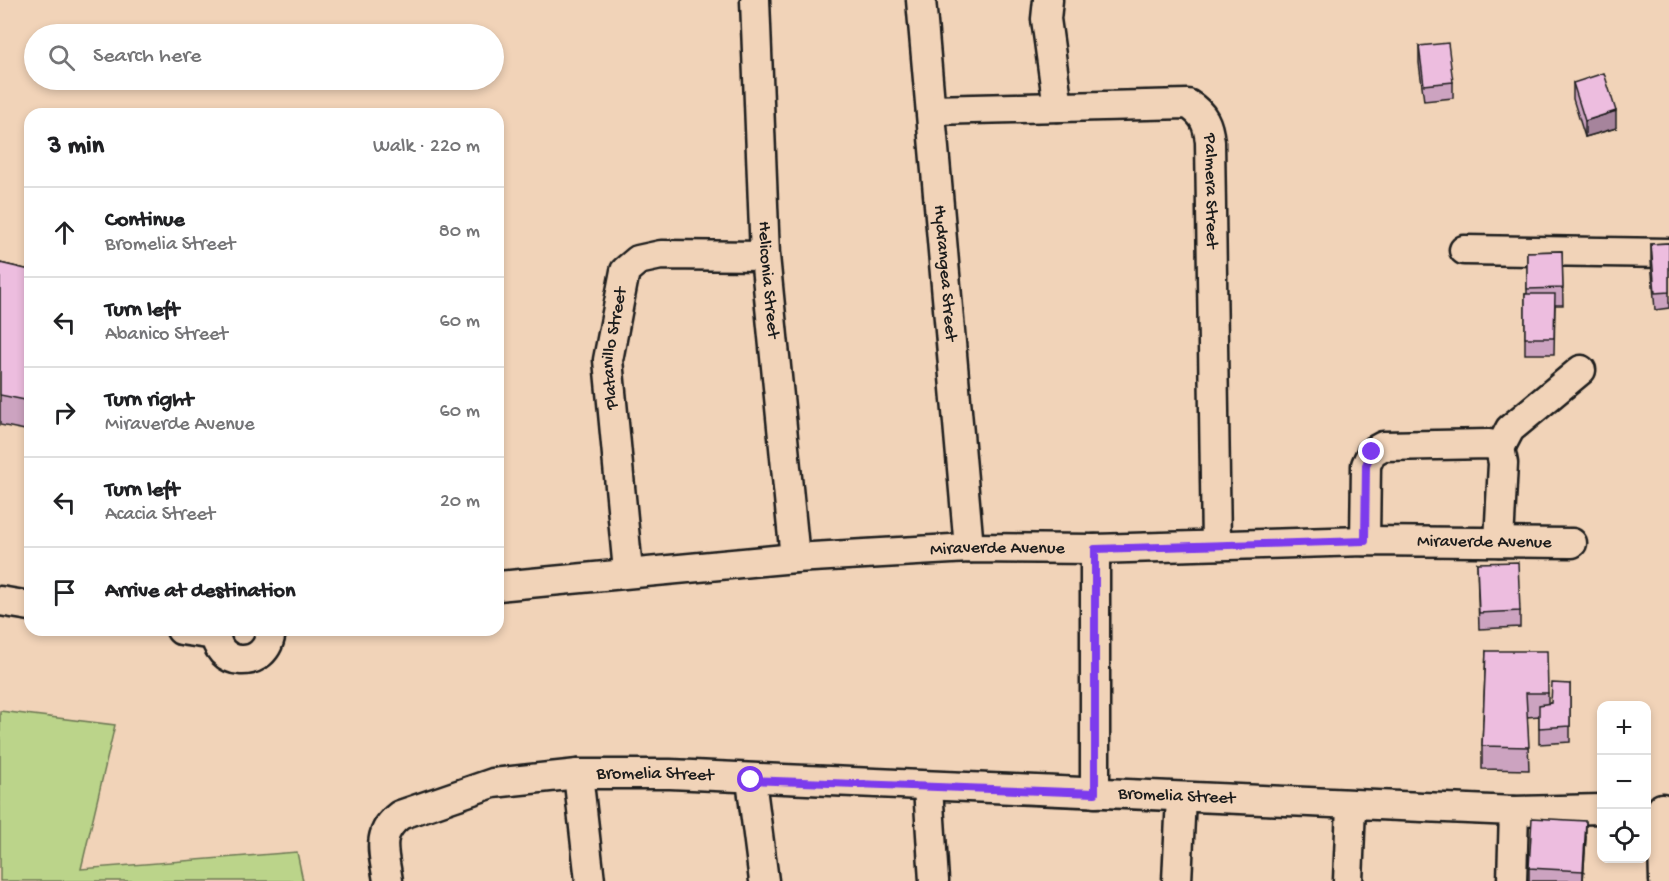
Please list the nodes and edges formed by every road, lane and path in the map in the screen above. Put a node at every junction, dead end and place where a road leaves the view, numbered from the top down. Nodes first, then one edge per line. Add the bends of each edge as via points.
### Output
1 (755, 0) edge
2 (921, 0) edge
3 (1048, 0) edge
4 (1058, 107) junction
5 (931, 110) junction
6 (1464, 249) dead end
7 (1669, 253) edge
8 (765, 256) junction
9 (1581, 370) dead end
10 (1500, 448) junction
11 (1365, 541) junction
12 (1499, 543) junction
13 (1572, 543) dead end
14 (1216, 545) junction
15 (969, 548) junction
16 (1095, 549) junction
17 (795, 558) junction
18 (627, 571) junction
19 (504, 585) edge
20 (0, 601) edge
21 (24, 605) edge
22 (216, 636) edge
23 (270, 636) edge
24 (578, 774) junction
25 (751, 780) junction
26 (928, 788) junction
27 (1095, 793) junction
28 (1181, 797) junction
29 (1351, 806) junction
30 (1659, 808) edge
31 (1597, 809) edge
32 (1514, 811) junction
33 (388, 881) edge
34 (590, 881) edge
35 (764, 881) edge
36 (934, 881) edge
37 (1177, 881) edge
38 (1348, 881) edge
39 (1512, 881) edge
40 (1664, 881) edge

1 - 8 street, Heliconia Street
2 - 5 street, Hydrangea Street
3 - 4 street via 1046,19
4 - 5 street, Palmera Street
4 - 14 street, Palmera Street via 1188,104 1200,112 1208,125
5 - 15 street, Hydrangea Street
6 - 7 street
8 - 17 street, Heliconia Street
8 - 18 street, Platanillo Street via 661,255 638,260 625,271 608,360
9 - 10 street via 1510,429
10 - 11 street via 1489,444 1383,446 1372,452 1366,465
10 - 12 street via 1503,463
11 - 12 street, Miraverde Avenue
11 - 14 street, Miraverde Avenue
12 - 13 street, Miraverde Avenue
14 - 16 street, Miraverde Avenue
15 - 16 street, Miraverde Avenue
15 - 17 street, Miraverde Avenue
16 - 27 street
17 - 18 street, Miraverde Avenue
18 - 19 street, Miraverde Avenue
20 - 21 street
22 - 23 street via 225,654 245,660 264,651
24 - 25 street, Bromelia Street via 670,774
24 - 33 street, Bromelia Street via 493,783 400,815 388,824 382,836
24 - 34 street
25 - 26 street, Bromelia Street
25 - 35 street
26 - 27 street, Bromelia Street
26 - 36 street
27 - 28 street, Bromelia Street
28 - 29 street, Bromelia Street
28 - 37 street
29 - 32 street, Bromelia Street
29 - 38 street
30 - 40 street
31 - 32 street, Bromelia Street
32 - 39 street

